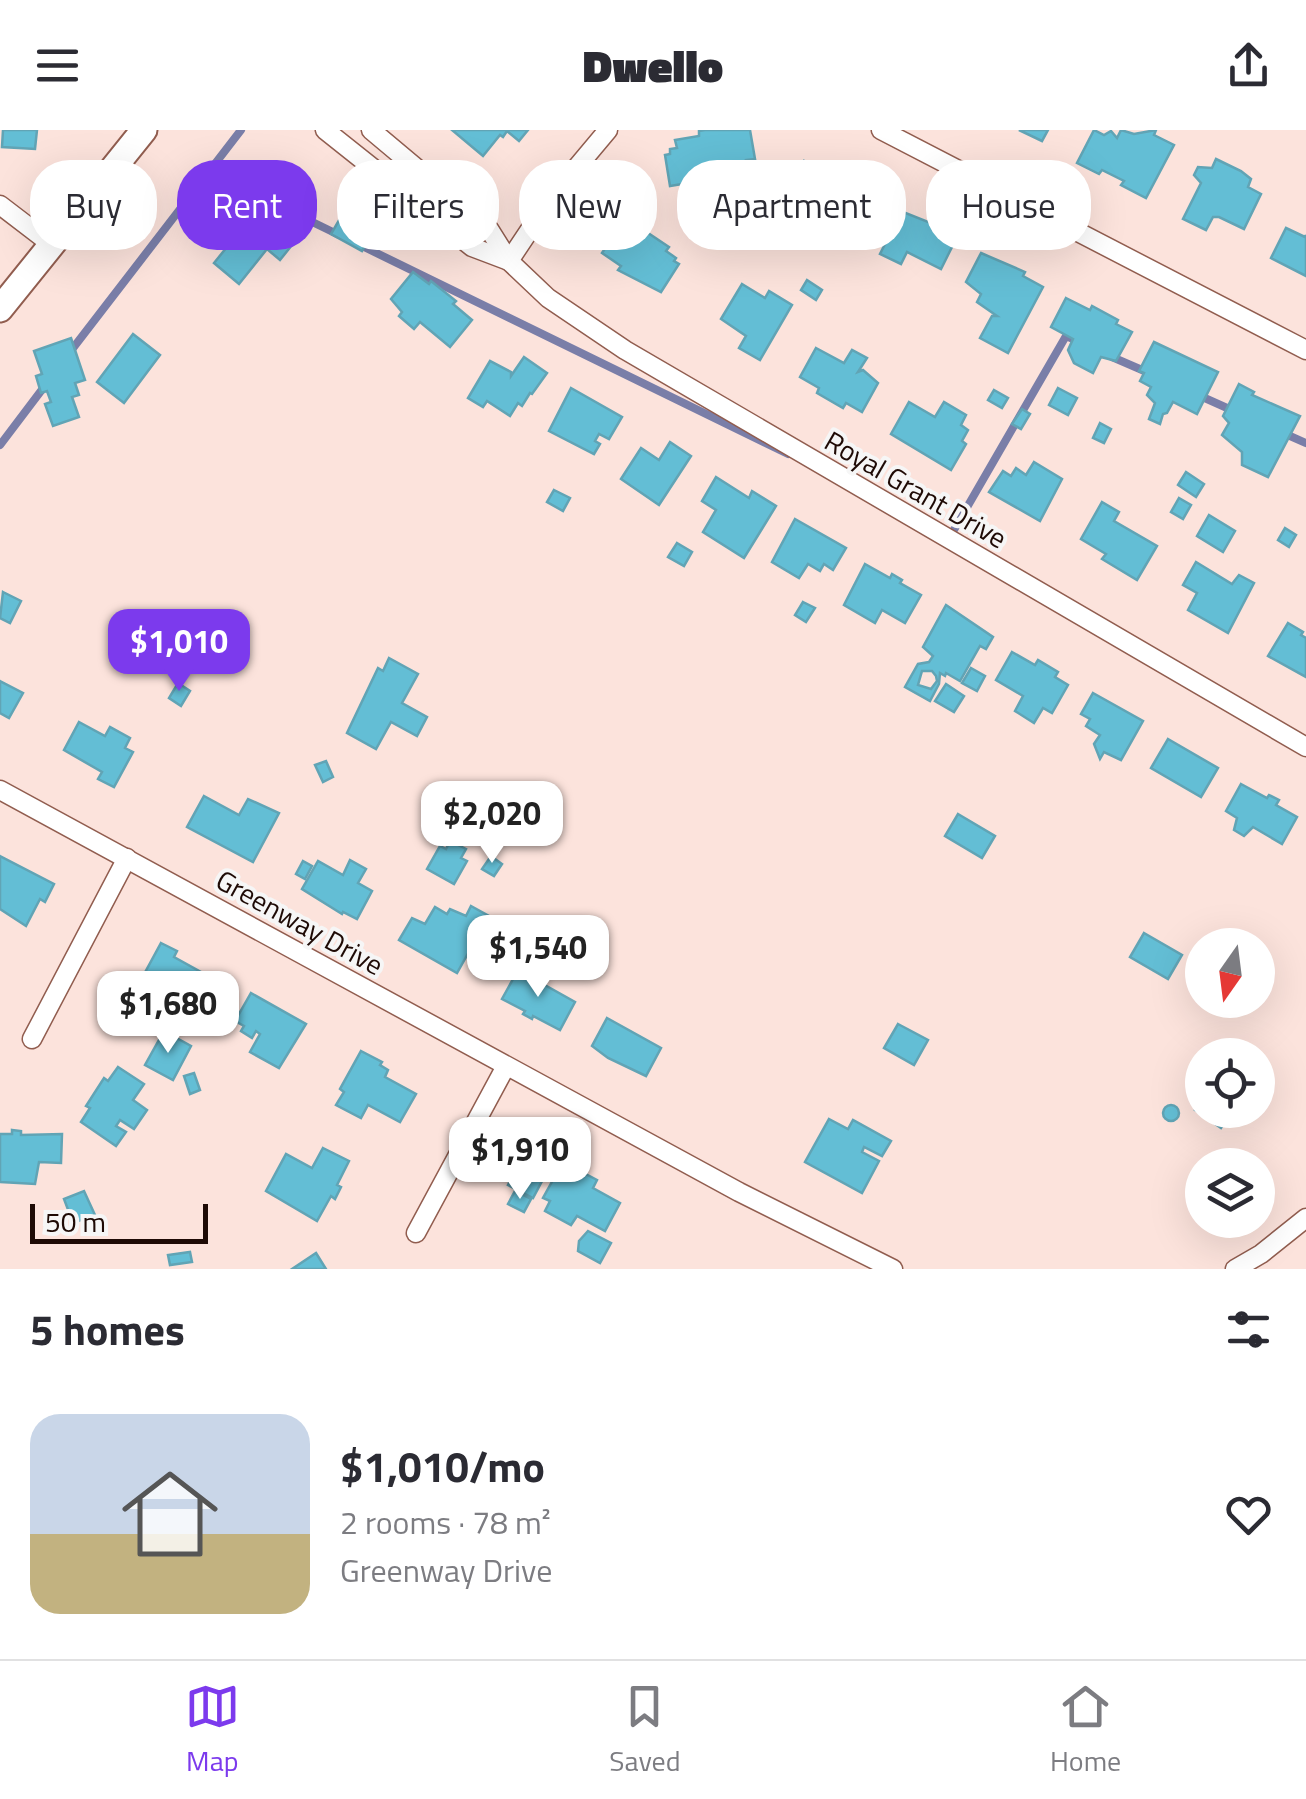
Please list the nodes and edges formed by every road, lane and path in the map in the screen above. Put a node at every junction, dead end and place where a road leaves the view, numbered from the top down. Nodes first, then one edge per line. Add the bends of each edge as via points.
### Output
1 (144, 130) edge
2 (325, 130) edge
3 (371, 130) edge
4 (608, 130) edge
5 (881, 130) edge
6 (120, 160) edge
7 (0, 205) edge
8 (30, 228) edge
9 (46, 250) edge
10 (509, 261) junction
11 (0, 309) edge
12 (1306, 350) edge
13 (1306, 748) edge
14 (0, 790) edge
15 (127, 858) junction
16 (32, 1039) dead end
17 (506, 1066) junction
18 (1306, 1218) edge
19 (416, 1234) dead end
20 (893, 1269) edge
21 (1235, 1269) edge

1 - 6 main road
2 - 10 street, Royal Grant Drive via 472,247
3 - 10 street, Royal Grant Drive via 489,229
4 - 10 street
5 - 12 street
7 - 8 street
9 - 11 main road
10 - 13 street, Royal Grant Drive via 548,298 625,350
14 - 15 street, Greenway Drive
15 - 16 street
15 - 17 street, Greenway Drive
17 - 19 street
17 - 20 street, Greenway Drive
18 - 21 street

